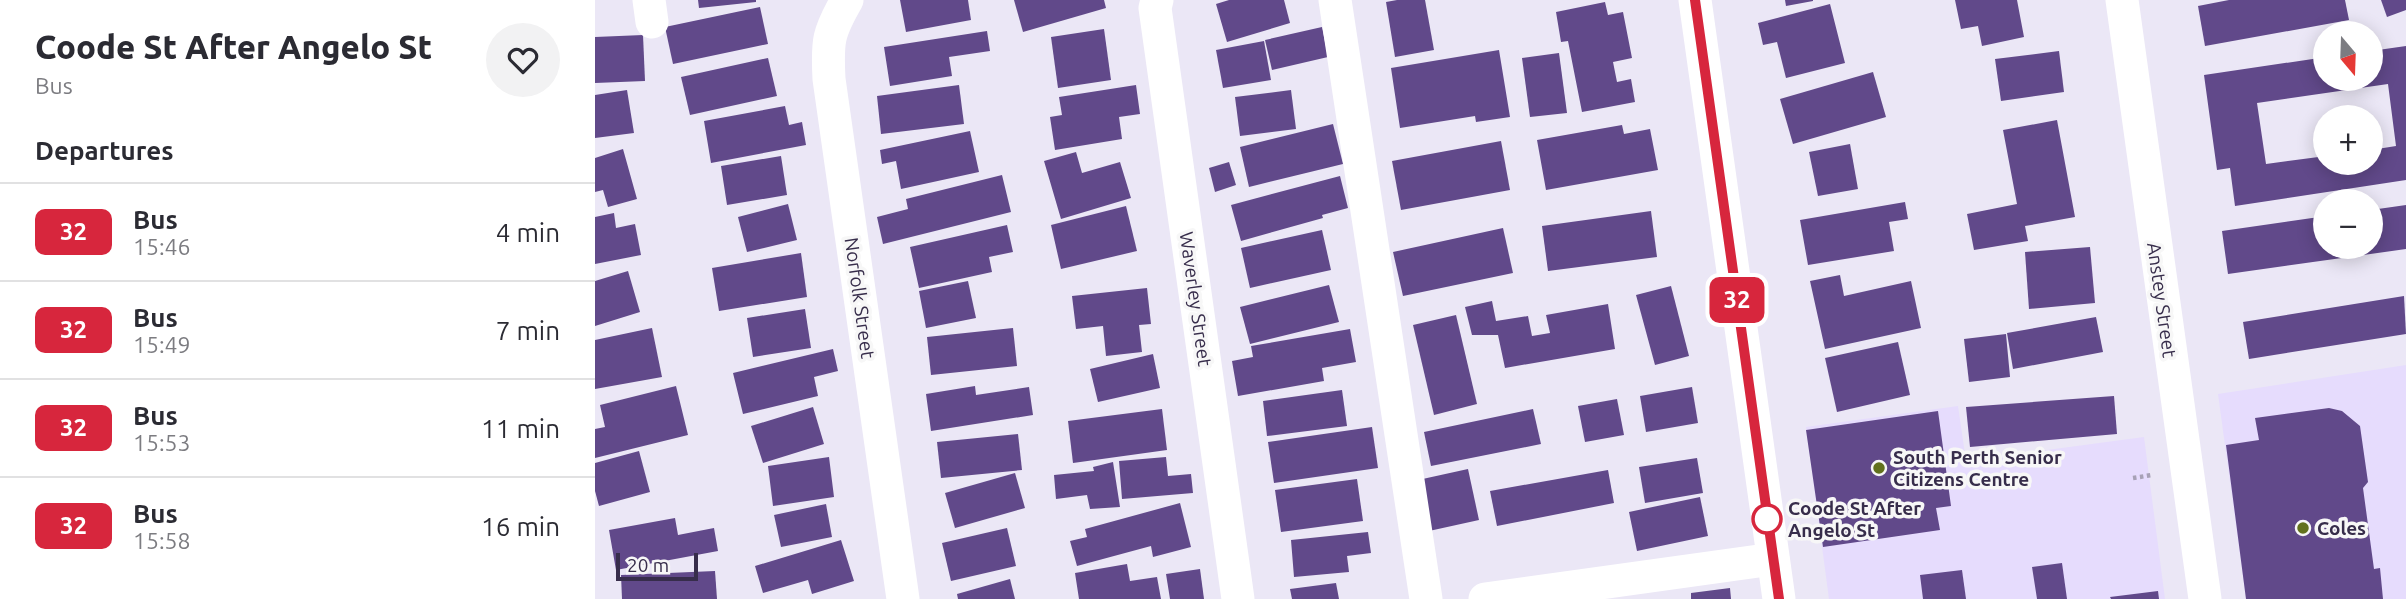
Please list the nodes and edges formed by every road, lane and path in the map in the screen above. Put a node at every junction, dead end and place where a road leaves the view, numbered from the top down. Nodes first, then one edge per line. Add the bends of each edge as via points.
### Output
1 (847, 0) edge
2 (1157, 0) edge
3 (1335, 0) edge
4 (1695, 0) edge
5 (2122, 0) edge
6 (2152, 475) dead end
7 (2133, 478) dead end
8 (1773, 559) junction
9 (903, 599) edge
10 (1238, 599) edge
11 (1426, 599) edge
12 (1485, 599) edge
13 (1779, 599) edge
14 (2205, 599) edge

1 - 9 street, Norfolk Street via 827,44 829,79
2 - 10 street, Waverley Street
3 - 11 street
4 - 8 street
5 - 14 street, Anstey Street
6 - 7 path
8 - 12 street
8 - 13 street

